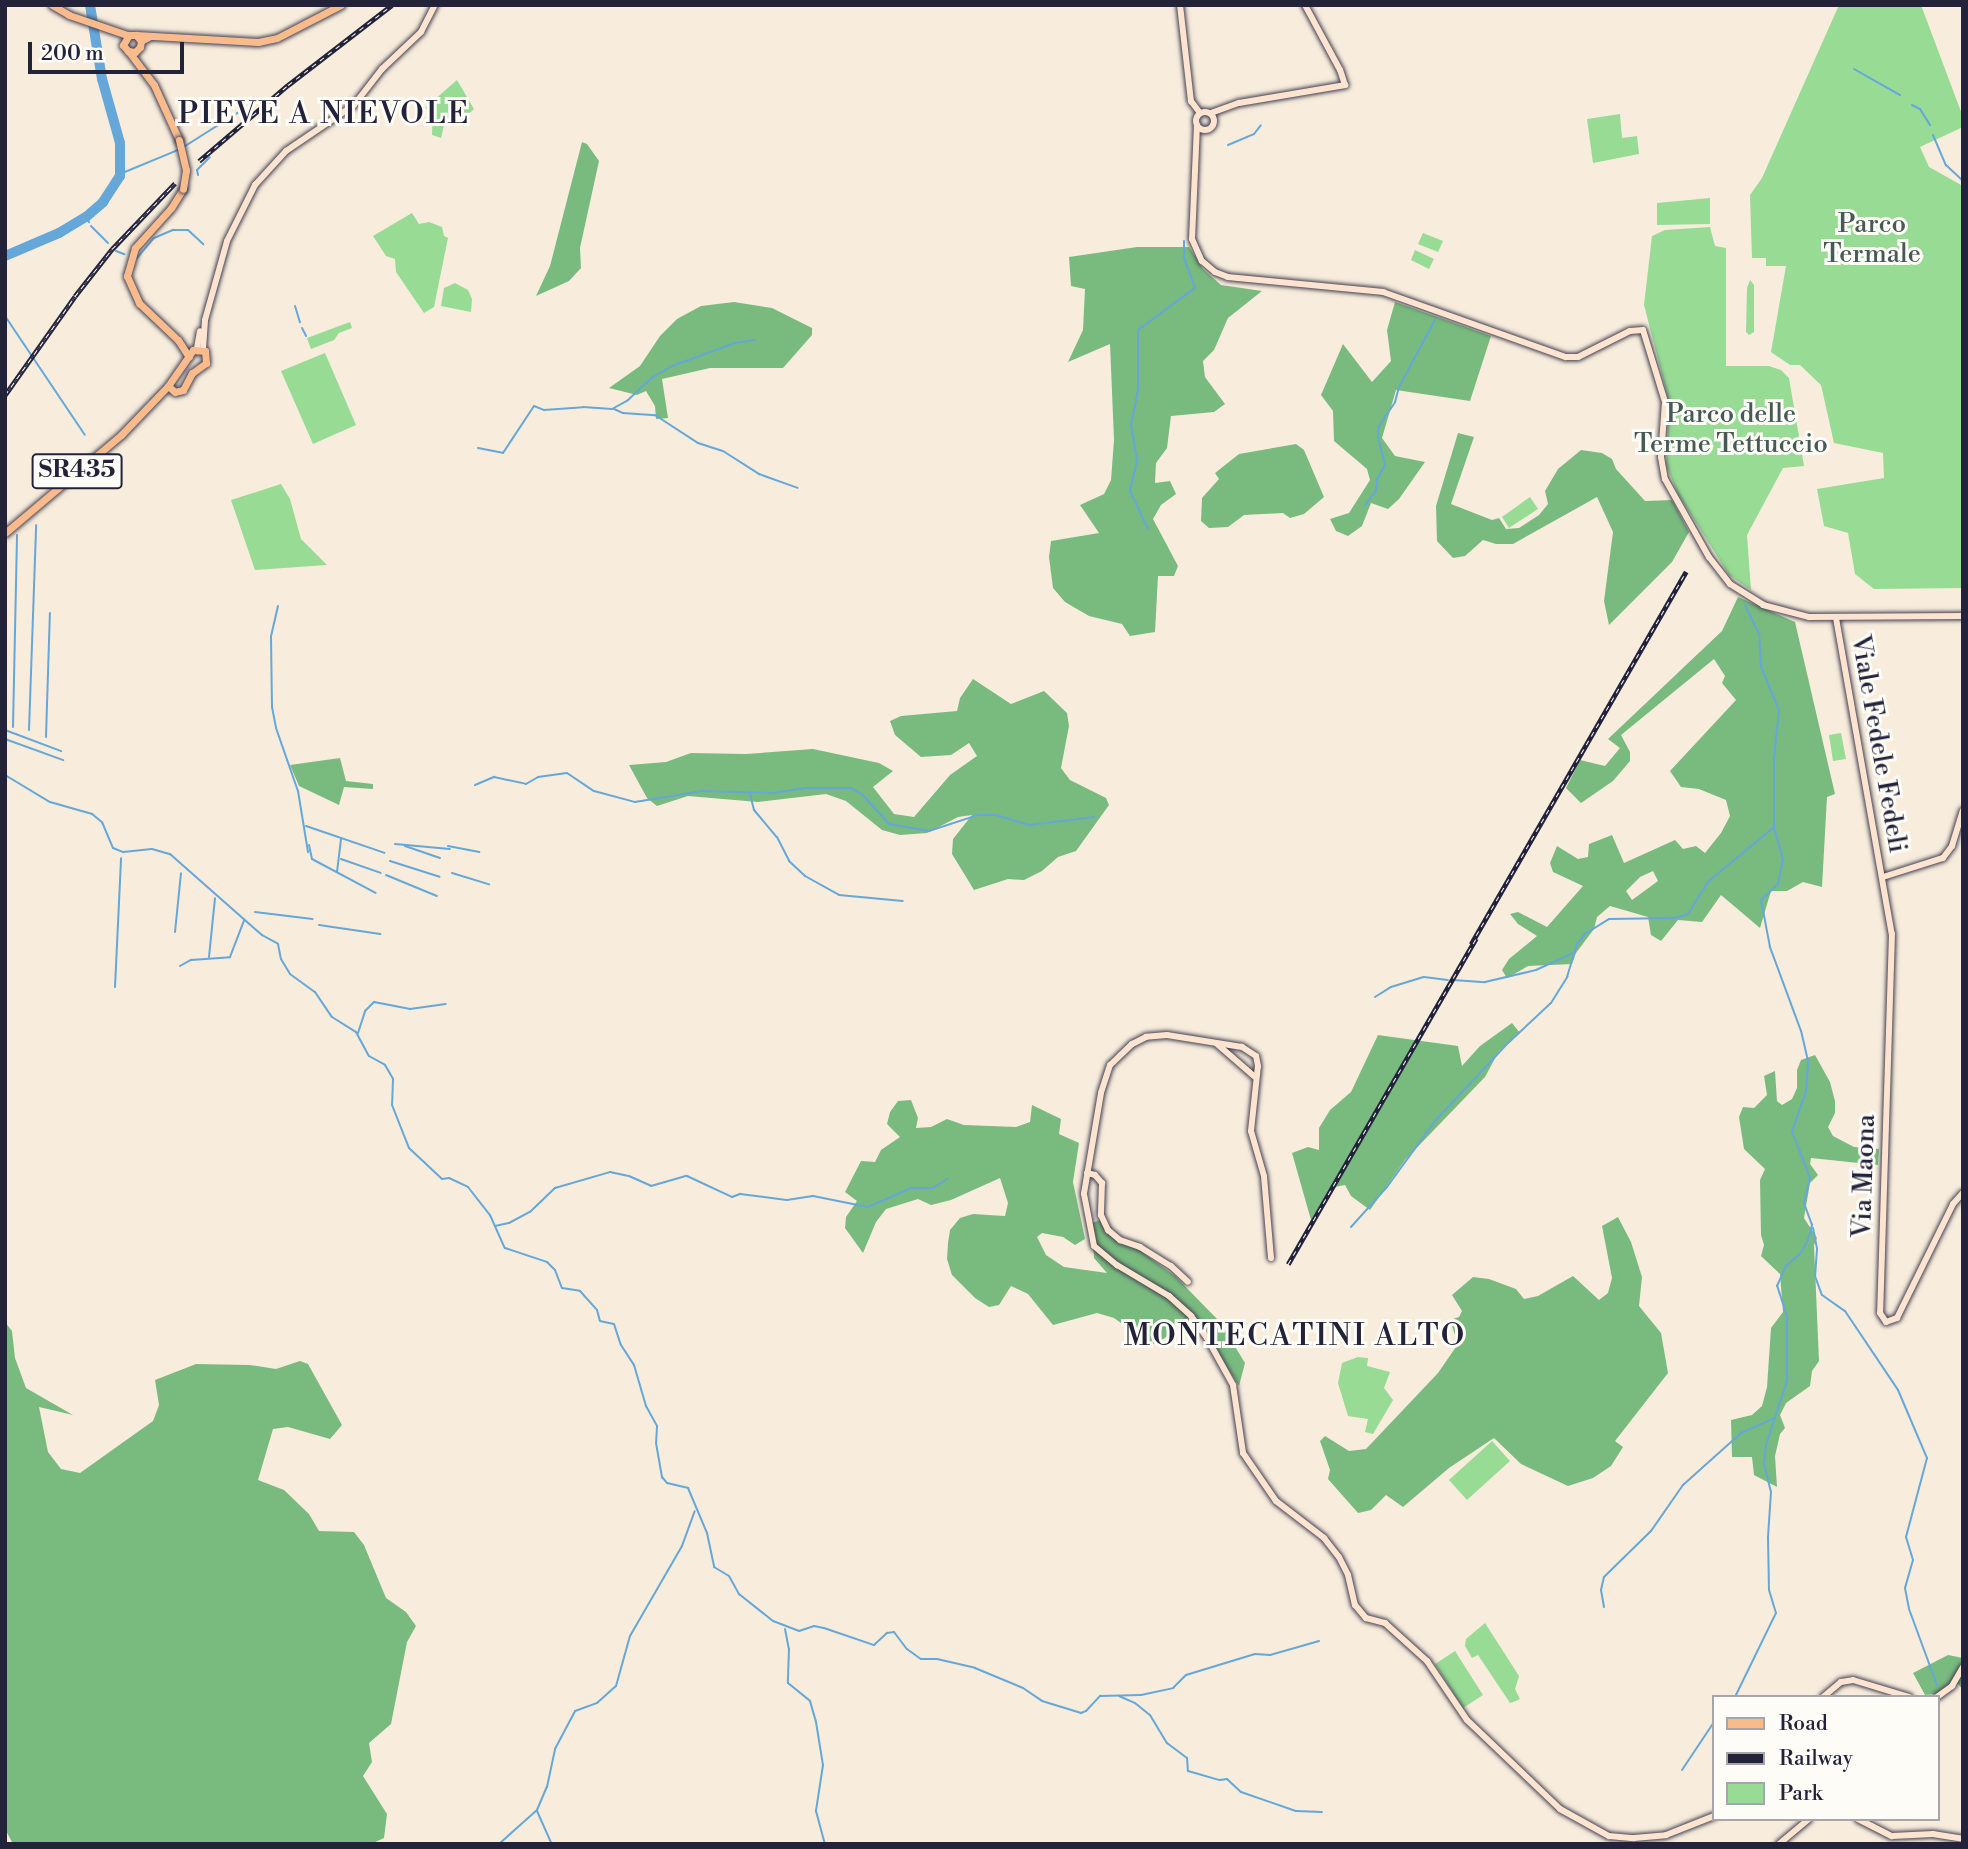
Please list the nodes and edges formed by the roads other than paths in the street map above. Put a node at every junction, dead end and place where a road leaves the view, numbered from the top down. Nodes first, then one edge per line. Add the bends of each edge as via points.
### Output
1 (52, 5) edge
2 (341, 5) edge
3 (435, 5) edge
4 (1180, 5) edge
5 (1305, 5) edge
6 (112, 31) junction
7 (127, 36) junction
8 (139, 41) junction
9 (123, 43) junction
10 (129, 52) junction
11 (140, 65) junction
12 (1239, 103) junction
13 (1200, 113) junction
14 (1210, 113) junction
15 (1215, 122) junction
16 (1197, 125) junction
17 (1209, 130) junction
18 (1197, 144) junction
19 (178, 340) junction
20 (198, 349) junction
21 (189, 357) junction
22 (171, 389) junction
23 (5, 533) edge
24 (1963, 616) edge
25 (1836, 618) junction
26 (1963, 811) edge
27 (1883, 877) junction
28 (1214, 1041) junction
29 (1255, 1077) junction
30 (1087, 1173) junction
31 (1963, 1193) edge
32 (1271, 1258) dead end
33 (1188, 1282) dead end
34 (1963, 1667) edge
35 (1825, 1695) edge
36 (1902, 1695) edge
37 (1940, 1695) edge
38 (1713, 1816) edge
39 (1807, 1821) edge
40 (1862, 1821) edge
41 (1963, 1839) edge
42 (1609, 1840) edge
43 (1779, 1844) edge

1 - 6 main road
2 - 8 main road via 277,38 239,43 150,36
3 - 20 main road, SR435 via 422,30 382,69 353,107 280,156 251,191 228,241
4 - 13 main road via 1191,101
5 - 12 main road via 1345,85
6 - 7 main road
6 - 9 main road
7 - 8 main road
7 - 9 main road
8 - 10 main road
8 - 11 main road
9 - 10 main road
10 - 11 main road
11 - 19 main road, bridge via 154,85 186,170 183,189 135,248 127,271 135,299
12 - 14 main road
12 - 15 main road
13 - 14 main road
13 - 16 main road
14 - 15 main road
15 - 17 main road
16 - 17 main road
16 - 18 main road
17 - 18 main road
18 - 25 main road via 1193,245 1205,265 1219,274 1383,292 1566,357 1578,357 1630,331 1643,330 1665,402 1661,457 1665,480 1709,557 1730,584 1763,605 1803,616
19 - 20 main road
19 - 21 main road
20 - 21 main road, SR435
20 - 22 main road, SR435 via 208,356 206,363 192,373 183,390
21 - 22 main road, SR435
22 - 23 main road, SR435
24 - 25 main road
25 - 27 main road, Viale Fedele Fedeli
26 - 27 main road via 1952,846 1943,858
27 - 31 main road, Via Maona via 1892,939 1880,1313 1886,1322 1897,1318 1953,1204
28 - 29 main road
28 - 29 main road via 1251,1050 1258,1063
28 - 30 main road via 1158,1035 1141,1039 1120,1053 1103,1083
29 - 32 main road via 1251,1131 1264,1177
30 - 33 main road via 1102,1183 1101,1215 1108,1230 1171,1266
30 - 42 main road via 1084,1194 1094,1246 1191,1316 1233,1385 1243,1453 1276,1501 1324,1538 1339,1558 1355,1605 1366,1618 1385,1623 1427,1661 1468,1720 1541,1792
34 - 37 main road via 1952,1686
35 - 36 main road via 1841,1682 1853,1680
38 - 42 main road via 1656,1837
39 - 43 main road
40 - 41 main road via 1892,1836 1933,1834

